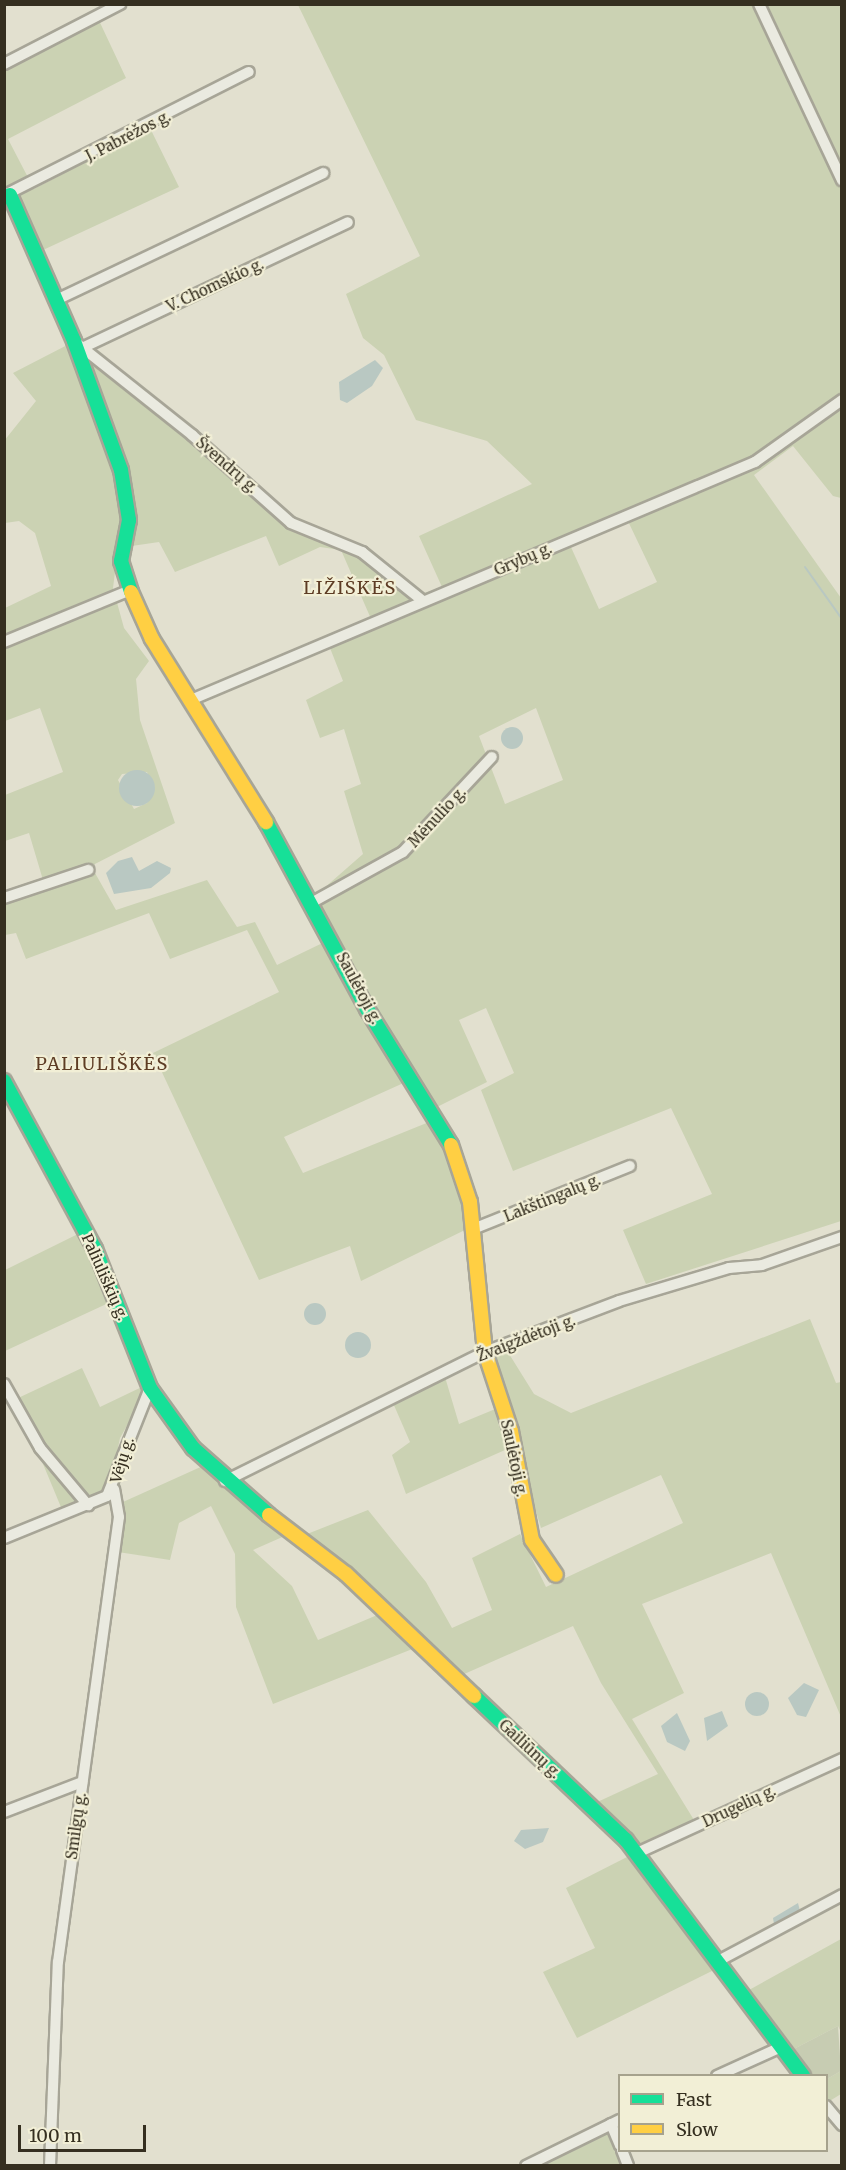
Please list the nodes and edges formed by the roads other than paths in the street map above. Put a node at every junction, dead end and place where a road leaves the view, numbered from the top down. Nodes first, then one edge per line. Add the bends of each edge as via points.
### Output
1 (120, 4) edge
2 (759, 4) edge
3 (4, 64) edge
4 (249, 72) dead end
5 (323, 173) dead end
6 (842, 180) edge
7 (7, 195) edge
8 (348, 222) dead end
9 (56, 300) junction
10 (78, 344) junction
11 (842, 400) edge
12 (130, 590) junction
13 (423, 601) junction
14 (4, 642) edge
15 (193, 699) junction
16 (492, 757) dead end
17 (88, 870) dead end
18 (4, 898) edge
19 (311, 903) junction
20 (4, 1082) edge
21 (630, 1166) dead end
22 (473, 1229) junction
23 (842, 1237) edge
24 (485, 1352) junction
25 (4, 1384) edge
26 (150, 1388) junction
27 (211, 1466) joint
28 (225, 1480) junction
29 (114, 1489) junction
30 (88, 1505) junction
31 (4, 1538) edge
32 (556, 1575) dead end
33 (842, 1759) edge
34 (82, 1782) junction
35 (4, 1812) edge
36 (637, 1853) junction
37 (842, 1895) edge
38 (720, 1960) junction
39 (781, 2047) junction
40 (721, 2074) edge
41 (801, 2074) edge
42 (828, 2108) edge
43 (615, 2122) edge
44 (842, 2125) edge
45 (622, 2152) edge
46 (50, 2166) edge
47 (526, 2166) edge
48 (628, 2166) edge

1 - 3 street
2 - 6 street
4 - 7 street, J. Pabrėžos g.
5 - 9 street
7 - 9 street, Švendrų g.
8 - 10 street, V. Chomskio g.
9 - 10 street, Švendrų g.
10 - 12 street, Saulėtoji g. via 128,498 121,561
10 - 13 street, Švendrų g. via 192,435 291,523 380,562
11 - 13 street, Grybų g. via 755,462
12 - 14 street
12 - 15 street, Saulėtoji g. via 153,639
13 - 15 street, Grybų g.
15 - 19 street, Saulėtoji g.
16 - 19 street, Mėnulio g. via 404,852
17 - 18 street
19 - 22 street, Saulėtoji g. via 367,1009 451,1144 465,1181
20 - 26 street, Paliuliškių g. via 95,1249
21 - 22 street, Lakštingalų g.
22 - 24 street, Saulėtoji g. via 475,1291
23 - 24 street, Žvaigždėtoji g. via 762,1266 729,1268 619,1302
24 - 28 street, Žvaigždėtoji g.
24 - 32 street, Saulėtoji g. via 511,1431 532,1540
25 - 30 street via 40,1448
26 - 27 street, Paliuliškių g.
26 - 29 street, Vėjų g. via 124,1443
27 - 28 street, Gailiūnų g.
28 - 36 street, Gailiūnų g. via 346,1574
29 - 30 street, Vėjų g.
29 - 34 street, Smilgų g. via 119,1517
30 - 31 street, Vėjų g.
33 - 36 street, Drugelių g.
34 - 35 street
34 - 46 street, Smilgų g. via 58,1962
36 - 38 street, Gailiūnų g.
37 - 38 street
38 - 39 street, Gailiūnų g.
39 - 40 street
39 - 41 street, Gailiūnų g.
42 - 44 street
43 - 47 street
45 - 48 street

